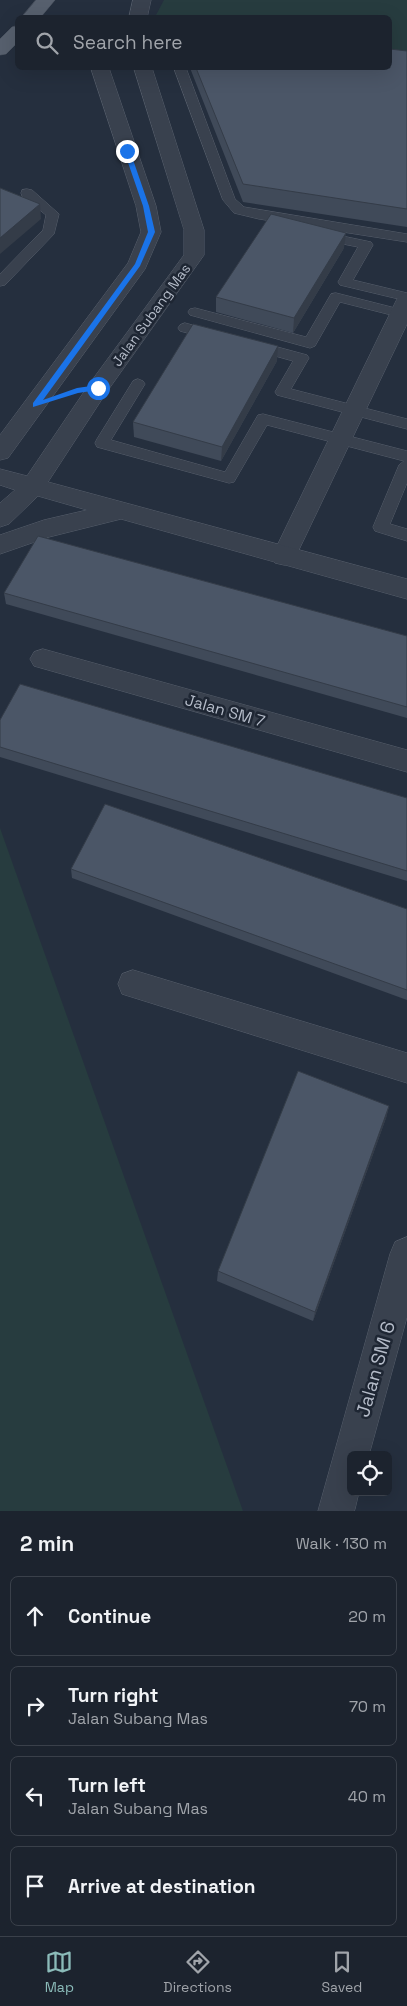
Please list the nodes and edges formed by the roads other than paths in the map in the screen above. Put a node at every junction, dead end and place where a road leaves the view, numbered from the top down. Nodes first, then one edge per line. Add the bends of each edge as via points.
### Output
1 (46, 0) edge
2 (142, 0) edge
3 (33, 15) edge
4 (139, 15) edge
5 (15, 36) edge
6 (6, 49) edge
7 (101, 70) edge
8 (144, 70) edge
9 (181, 70) edge
10 (27, 193) dead end
11 (310, 233) edge
12 (407, 238) edge
13 (0, 282) edge
14 (406, 307) edge
15 (195, 312) dead end
16 (185, 328) dead end
17 (138, 384) dead end
18 (98, 388) junction
19 (36, 405) junction
20 (354, 410) junction
21 (407, 424) edge
22 (340, 439) junction
23 (0, 452) edge
24 (407, 456) edge
25 (407, 465) edge
26 (0, 477) edge
27 (32, 487) junction
28 (119, 511) junction
29 (0, 518) edge
30 (407, 535) edge
31 (0, 545) edge
32 (284, 556) junction
33 (407, 589) edge
34 (43, 659) dead end
35 (407, 761) edge
36 (133, 984) dead end
37 (407, 1068) edge
38 (407, 1254) edge
39 (352, 1451) edge
40 (347, 1469) edge
41 (336, 1509) dead end

1 - 3 main road
2 - 4 street
5 - 6 main road
7 - 19 street via 152,232 138,264
8 - 18 street, Jalan Subang Mas via 194,230 194,255
9 - 12 lane via 229,200 239,210
10 - 13 lane via 53,214 49,231
11 - 14 lane via 366,245 345,282
14 - 15 lane via 336,297 310,343
14 - 20 street
16 - 20 lane via 302,358 282,392
17 - 22 lane via 102,443 229,478 263,419
18 - 19 street via 77,390
18 - 27 street, Jalan Subang Mas
19 - 23 street
20 - 21 lane
20 - 22 street
22 - 24 lane
22 - 32 street
25 - 30 lane via 381,528
26 - 27 street
27 - 28 street
27 - 29 street, Jalan Subang Mas
28 - 31 street via 44,529
28 - 32 street
32 - 33 street
34 - 35 street, Jalan SM 7
36 - 37 street
38 - 39 street, Jalan SM 6
40 - 41 street, Jalan SM 6

